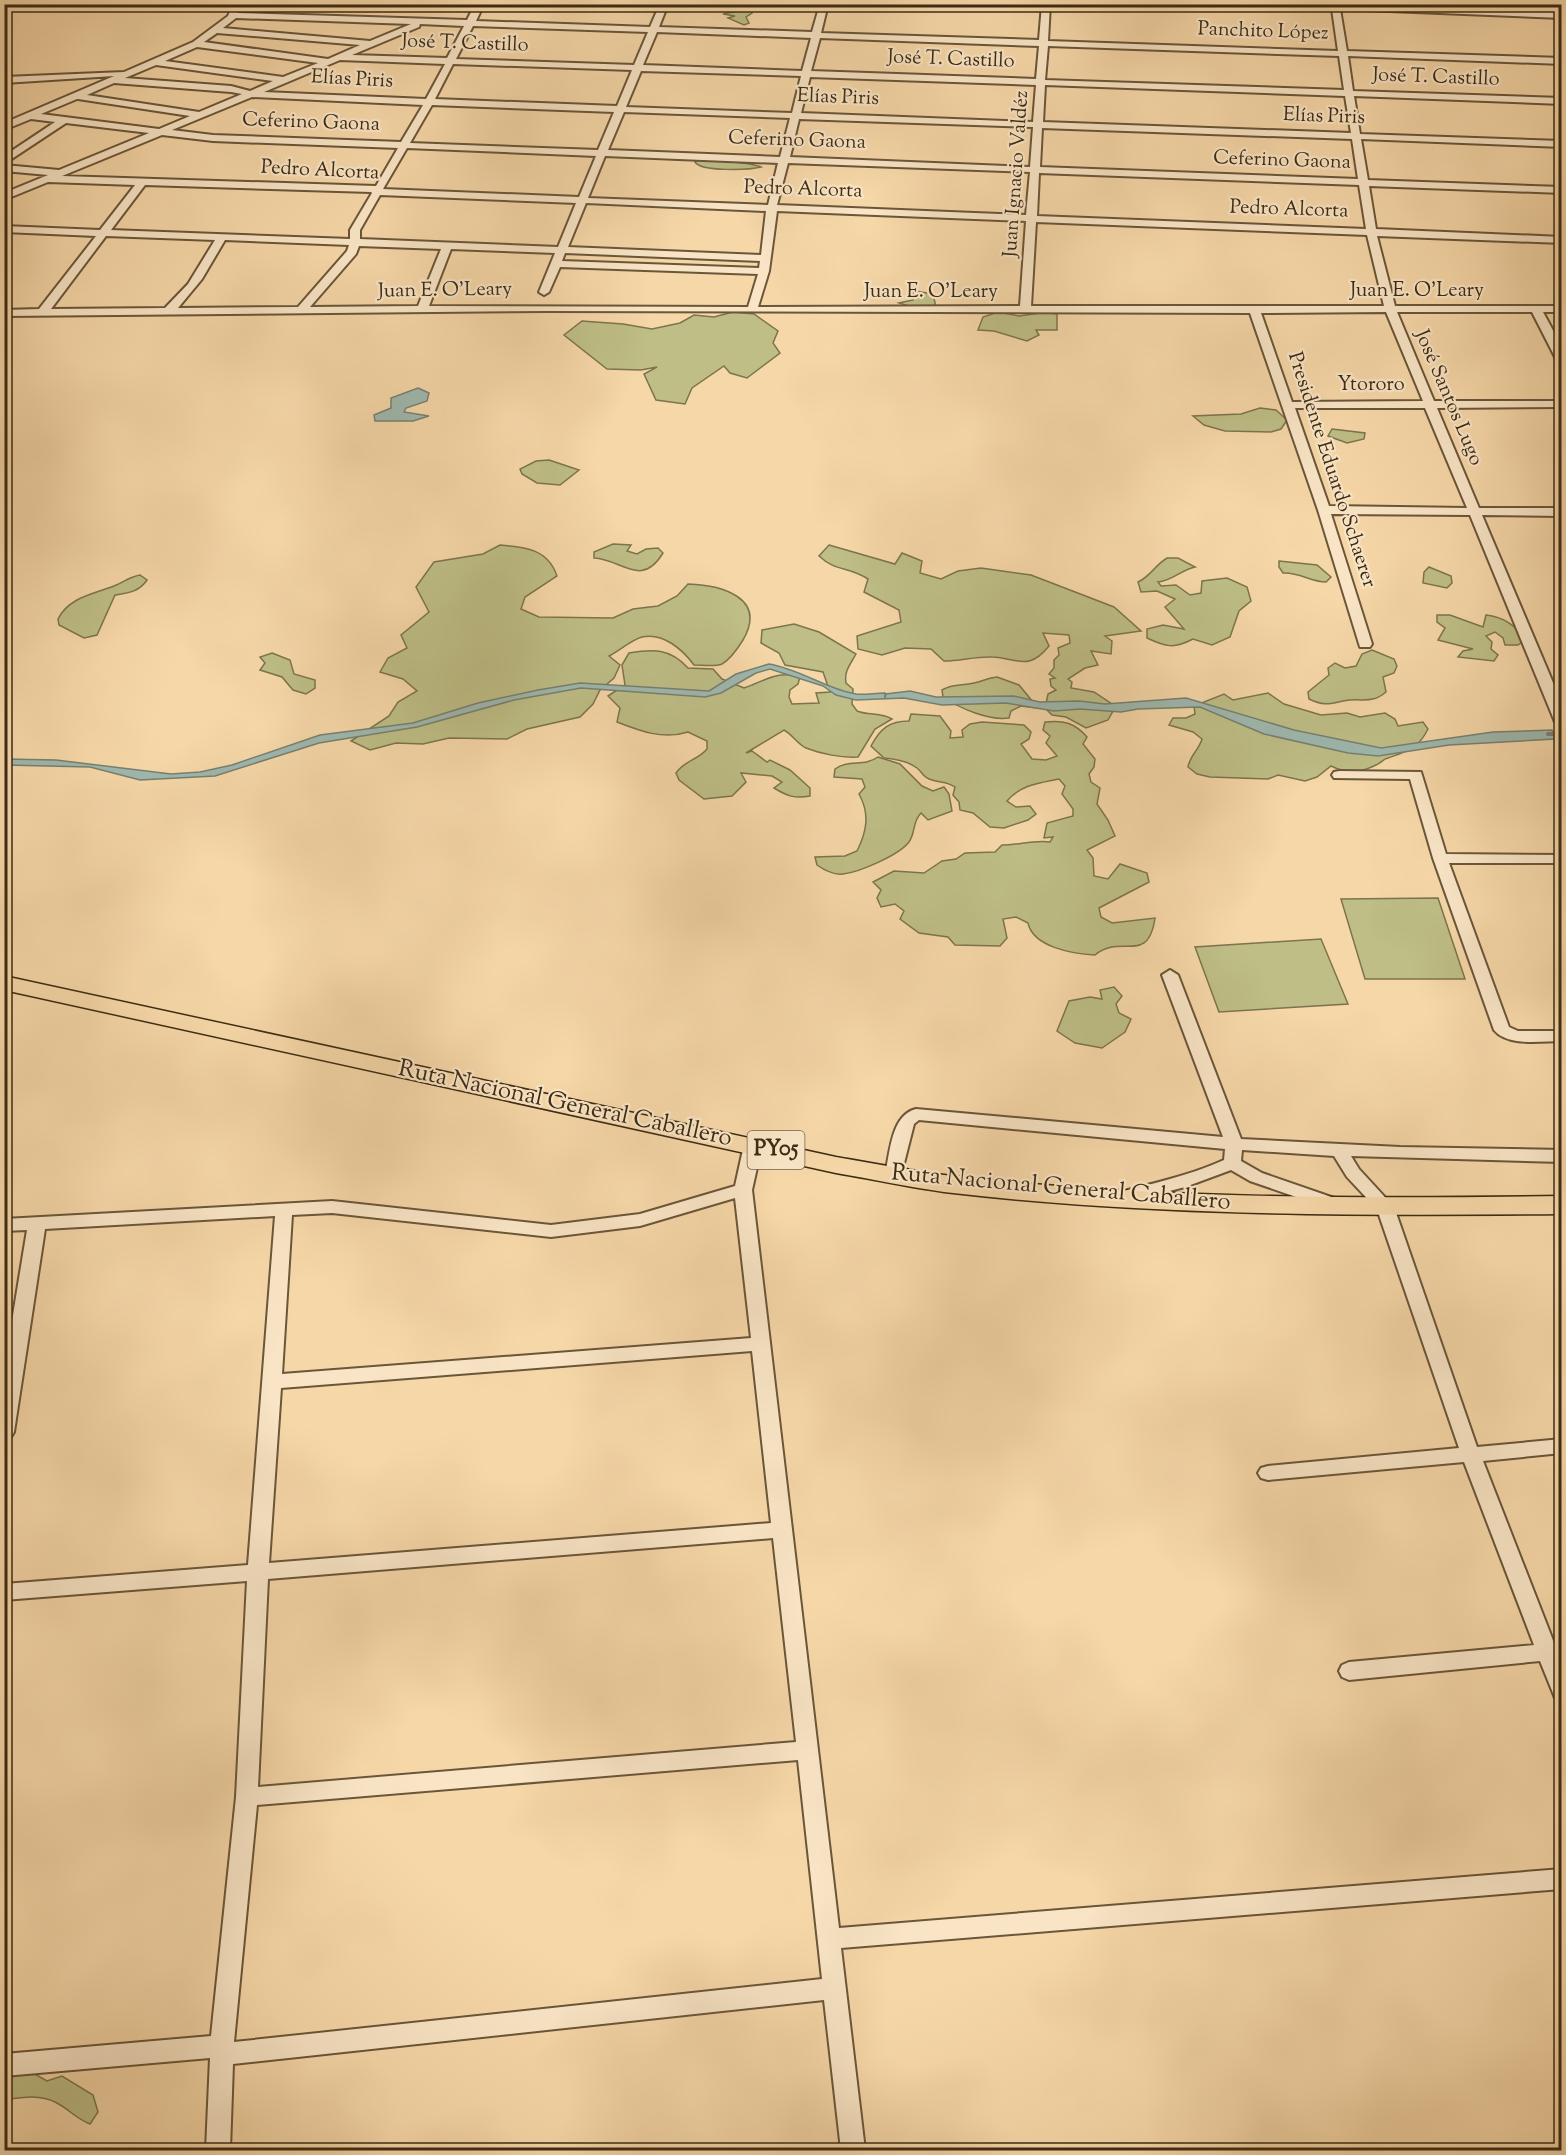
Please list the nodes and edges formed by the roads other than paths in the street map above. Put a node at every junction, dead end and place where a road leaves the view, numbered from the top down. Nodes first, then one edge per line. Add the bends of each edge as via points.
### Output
1 (236, 4) edge
2 (330, 4) edge
3 (480, 4) edge
4 (664, 4) edge
5 (824, 4) edge
6 (1046, 4) edge
7 (1261, 4) edge
8 (411, 5) edge
9 (1335, 6) edge
10 (233, 15) junction
11 (1562, 15) edge
12 (423, 22) junction
13 (470, 23) junction
14 (217, 30) junction
15 (653, 30) junction
16 (817, 35) junction
17 (1043, 42) junction
18 (197, 44) junction
19 (371, 44) junction
20 (1342, 53) junction
21 (339, 57) junction
22 (1562, 61) edge
23 (156, 62) junction
24 (328, 62) junction
25 (451, 62) junction
26 (637, 69) junction
27 (132, 72) junction
28 (807, 74) junction
29 (114, 80) junction
30 (285, 80) junction
31 (4, 81) edge
32 (1041, 81) junction
33 (1348, 93) junction
34 (251, 94) junction
35 (78, 96) junction
36 (1562, 101) edge
37 (429, 102) junction
38 (621, 108) junction
39 (201, 115) junction
40 (796, 115) junction
41 (32, 116) junction
42 (64, 120) junction
43 (1039, 124) junction
44 (4, 127) edge
45 (160, 132) junction
46 (1357, 137) junction
47 (146, 138) junction
48 (213, 138) junction
49 (1562, 144) edge
50 (403, 145) junction
51 (602, 152) junction
52 (785, 158) junction
53 (4, 161) edge
54 (4, 168) edge
55 (1036, 169) junction
56 (62, 173) junction
57 (48, 179) junction
58 (142, 182) junction
59 (1363, 182) junction
60 (1562, 190) edge
61 (376, 192) junction
62 (4, 197) edge
63 (582, 201) junction
64 (772, 207) junction
65 (1031, 217) junction
66 (4, 229) edge
67 (1371, 231) junction
68 (105, 232) junction
69 (222, 236) junction
70 (1562, 240) edge
71 (355, 241) junction
72 (447, 246) junction
73 (561, 250) junction
74 (765, 258) junction
75 (555, 264) junction
76 (764, 271) junction
77 (544, 292) dead end
78 (422, 309) junction
79 (1389, 309) junction
80 (1536, 309) junction
81 (1562, 309) edge
82 (301, 310) junction
83 (752, 310) junction
84 (1025, 310) junction
85 (1255, 310) junction
86 (43, 312) junction
87 (167, 312) junction
88 (4, 313) edge
89 (1562, 359) edge
90 (1429, 404) junction
91 (1562, 404) edge
92 (1289, 405) junction
93 (1324, 510) junction
94 (1476, 512) junction
95 (1562, 512) edge
96 (1365, 644) dead end
97 (1562, 722) edge
98 (1339, 775) dead end
99 (1440, 858) junction
100 (1562, 859) edge
101 (1170, 975) dead end
102 (4, 983) edge
103 (1562, 1036) edge
104 (1234, 1143) junction
105 (753, 1144) junction
106 (1339, 1150) junction
107 (1562, 1156) edge
108 (1232, 1162) junction
109 (894, 1175) junction
110 (743, 1190) junction
111 (1119, 1198) junction
112 (1562, 1205) edge
113 (1341, 1206) junction
114 (1384, 1207) junction
115 (284, 1210) junction
116 (37, 1224) junction
117 (4, 1225) edge
118 (762, 1344) junction
119 (272, 1382) junction
120 (4, 1432) edge
121 (1562, 1446) edge
122 (1470, 1454) junction
123 (1268, 1473) dead end
124 (783, 1530) junction
125 (258, 1571) junction
126 (4, 1592) edge
127 (1554, 1652) edge
128 (1349, 1671) dead end
129 (1562, 1692) edge
130 (808, 1750) junction
131 (247, 1797) junction
132 (1562, 1879) edge
133 (829, 1938) junction
134 (835, 1988) junction
135 (222, 2050) junction
136 (4, 2065) edge
137 (218, 2151) edge
138 (854, 2151) edge

1 - 10 street
2 - 8 street
3 - 13 street
4 - 15 street
5 - 16 street
6 - 17 street, Juan Ignacio Valdéz
7 - 9 street
8 - 12 street
9 - 11 street
9 - 20 street, José Santos Lugo
10 - 12 street, Panchito López
10 - 14 street
12 - 13 street, Panchito López
12 - 19 street
13 - 15 street, Panchito López
13 - 25 street
14 - 18 street
14 - 19 street
15 - 16 street, Panchito López
15 - 26 street
16 - 17 street, Panchito López
16 - 28 street
17 - 20 street, Panchito López
17 - 32 street, Juan Ignacio Valdéz
18 - 23 street
18 - 24 street
19 - 21 street
20 - 22 street, Panchito López
20 - 33 street, José Santos Lugo
21 - 24 street
21 - 25 street, José T. Castillo
23 - 27 street
23 - 30 street
24 - 30 street
25 - 26 street, José T. Castillo
25 - 37 street
26 - 28 street, José T. Castillo
26 - 38 street
27 - 29 street
27 - 31 street
28 - 32 street, José T. Castillo
28 - 40 street
29 - 34 street, Elías Piris
29 - 35 street
30 - 34 street
32 - 33 street, José T. Castillo
32 - 43 street, Juan Ignacio Valdéz
33 - 36 street, José T. Castillo
33 - 46 street, José Santos Lugo
34 - 37 street, Elías Piris
34 - 39 street
35 - 39 street
35 - 41 street
37 - 38 street, Elías Piris
37 - 50 street
38 - 40 street, Elías Piris
38 - 51 street
39 - 45 street
40 - 43 street, Elías Piris
40 - 52 street
41 - 42 street, Ceferino Gaona
41 - 44 street
42 - 45 street, Ceferino Gaona
42 - 53 street
43 - 46 street, Elías Piris
43 - 55 street, Juan Ignacio Valdéz
45 - 47 street
45 - 48 street, Ceferino Gaona
46 - 49 street, Elías Piris
46 - 59 street, José Santos Lugo
47 - 48 street
47 - 56 street
48 - 50 street, Ceferino Gaona
50 - 51 street, Ceferino Gaona
50 - 61 street
51 - 52 street, Ceferino Gaona
51 - 63 street
52 - 55 street, Ceferino Gaona
52 - 64 street
54 - 56 street
55 - 59 street, Ceferino Gaona
55 - 65 street, Juan Ignacio Valdéz
56 - 57 street
57 - 58 street, Pedro Alcorta
57 - 62 street
58 - 61 street, Pedro Alcorta via 377,189
58 - 68 street
59 - 60 street, Ceferino Gaona
59 - 67 street, José Santos Lugo
61 - 63 street, Pedro Alcorta
61 - 71 street via 355,230
63 - 64 street, Pedro Alcorta
63 - 73 street
64 - 65 street, Pedro Alcorta
64 - 74 street
65 - 67 street, Pedro Alcorta
65 - 84 street, Juan Ignacio Valdéz
66 - 68 street
67 - 70 street, Pedro Alcorta
67 - 79 street, José Santos Lugo
68 - 69 street
68 - 86 street
69 - 71 street
69 - 87 street via 186,297
71 - 72 street
71 - 82 street via 352,252
72 - 73 street
72 - 78 street
73 - 74 street
73 - 75 street
74 - 76 street
75 - 76 street
75 - 77 street
76 - 83 street
78 - 82 street, Juan E. O'Leary
78 - 83 street, Juan E. O'Leary
79 - 80 street, Juan E. O'Leary
79 - 85 street, Juan E. O'Leary
79 - 90 street, José Santos Lugo
80 - 81 street, Juan E. O'Leary
80 - 89 street
82 - 87 street, Juan E. O'Leary
83 - 84 street, Juan E. O'Leary
84 - 85 street, Juan E. O'Leary
85 - 92 street, Presidente Eduardo Schaerer
86 - 87 street, Juan E. O'Leary
86 - 88 street, Juan E. O'Leary
90 - 91 street, Ytororo
90 - 92 street, Ytororo
90 - 94 street, José Santos Lugo
92 - 93 street, Presidente Eduardo Schaerer
93 - 94 street
93 - 96 street, Presidente Eduardo Schaerer
94 - 95 street
94 - 97 street, José Santos Lugo
98 - 99 street via 1416,775
99 - 100 street
99 - 103 street via 1502,1030 1516,1036
101 - 104 street
102 - 105 highway, Ruta Nacional General Caballero / PY05
104 - 106 street
104 - 108 street
104 - 109 street via 1090,1133 915,1114 906,1122
105 - 109 highway, Ruta Nacional General Caballero / PY05
105 - 110 street
106 - 107 street via 1455,1157
106 - 114 street via 1353,1173
108 - 111 street via 1183,1183
108 - 113 street via 1256,1177
109 - 111 highway, Ruta Nacional General Caballero / PY05
110 - 115 street via 640,1220 551,1232 333,1207
110 - 118 street
111 - 113 highway, Ruta Nacional General Caballero / PY05
112 - 114 highway, Ruta Nacional General Caballero / PY05
113 - 114 highway, Ruta Nacional General Caballero / PY05
114 - 122 street
115 - 116 street
115 - 119 street
116 - 117 street
116 - 120 street
118 - 119 street
118 - 124 street
119 - 125 street
121 - 122 street
122 - 123 street
122 - 127 street
124 - 125 street
124 - 130 street
125 - 126 street
125 - 131 street
127 - 128 street
127 - 129 street
130 - 131 street
130 - 133 street
131 - 135 street
132 - 133 street
133 - 134 street
134 - 135 street
134 - 138 street
135 - 136 street
135 - 137 street

